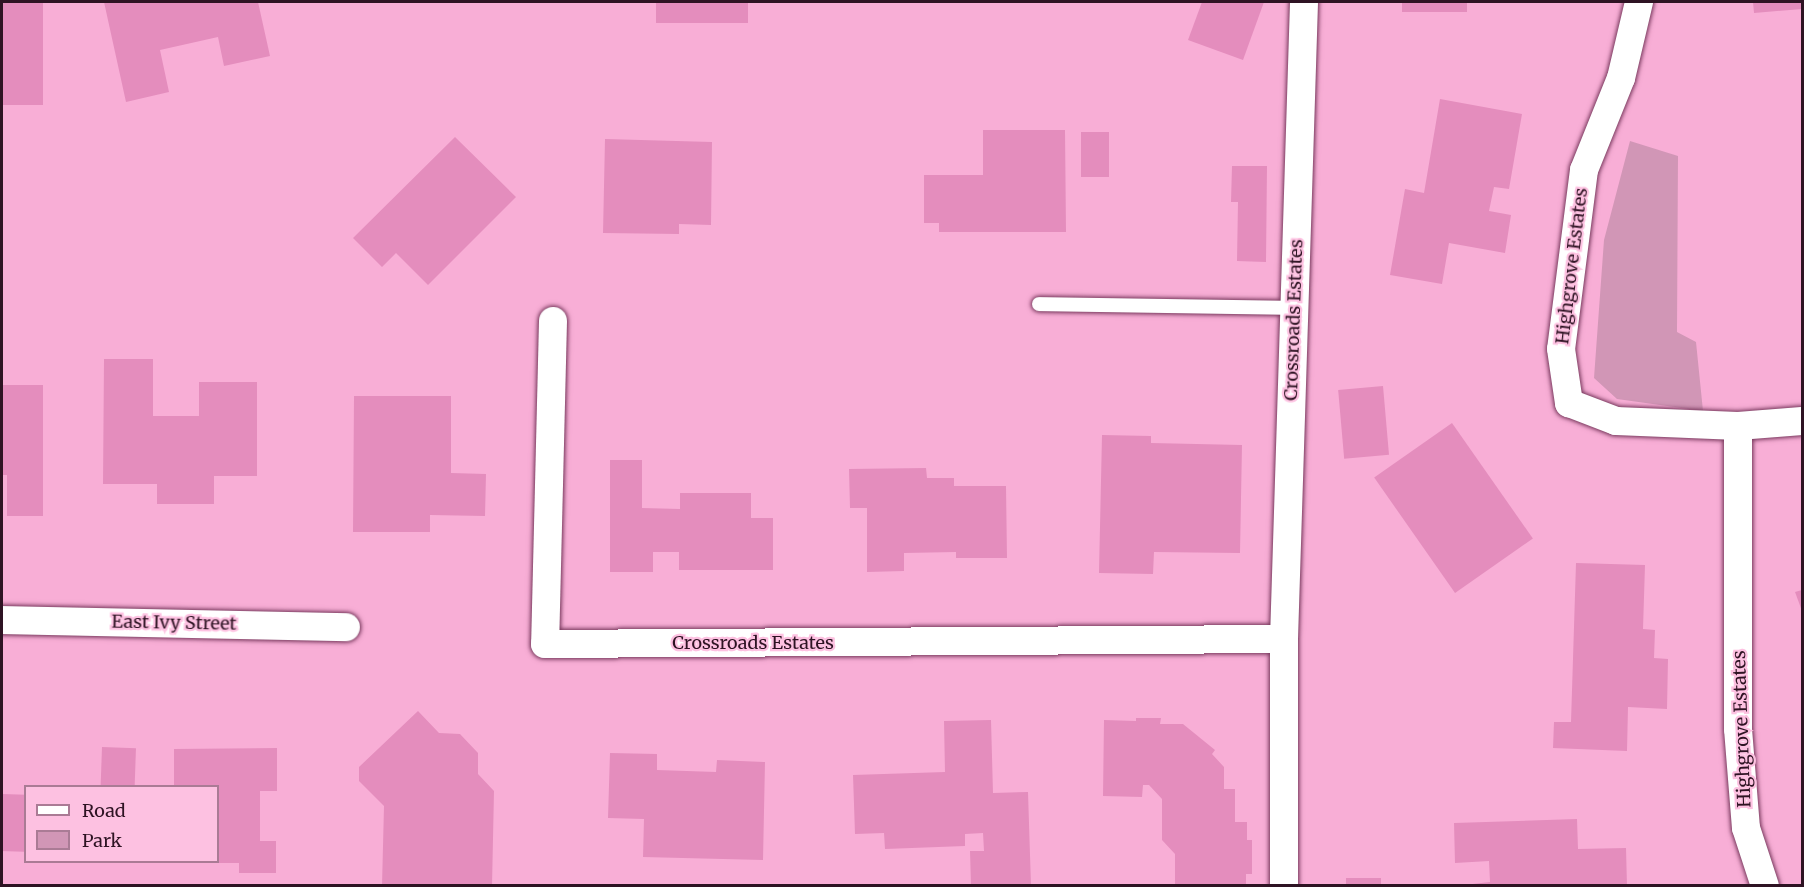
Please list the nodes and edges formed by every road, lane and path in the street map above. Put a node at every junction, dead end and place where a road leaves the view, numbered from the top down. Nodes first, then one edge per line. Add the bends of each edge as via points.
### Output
1 (1304, 2) edge
2 (1639, 2) edge
3 (1039, 304) dead end
4 (1294, 308) junction
5 (553, 321) dead end
6 (1803, 421) edge
7 (1738, 426) junction
8 (2, 620) edge
9 (346, 627) dead end
10 (1284, 639) junction
11 (1284, 885) edge
12 (1765, 885) edge

1 - 4 street, Crossroads Estates
2 - 7 street, Highgrove Estates via 1621,78 1584,170 1561,349 1569,403 1616,421
3 - 4 lane
4 - 10 street, Crossroads Estates
5 - 10 street, Crossroads Estates via 545,644
6 - 7 street, Highgrove Estates
7 - 12 street, Highgrove Estates via 1738,729 1746,828
8 - 9 street, East Ivy Street
10 - 11 street, Crossroads Estates

